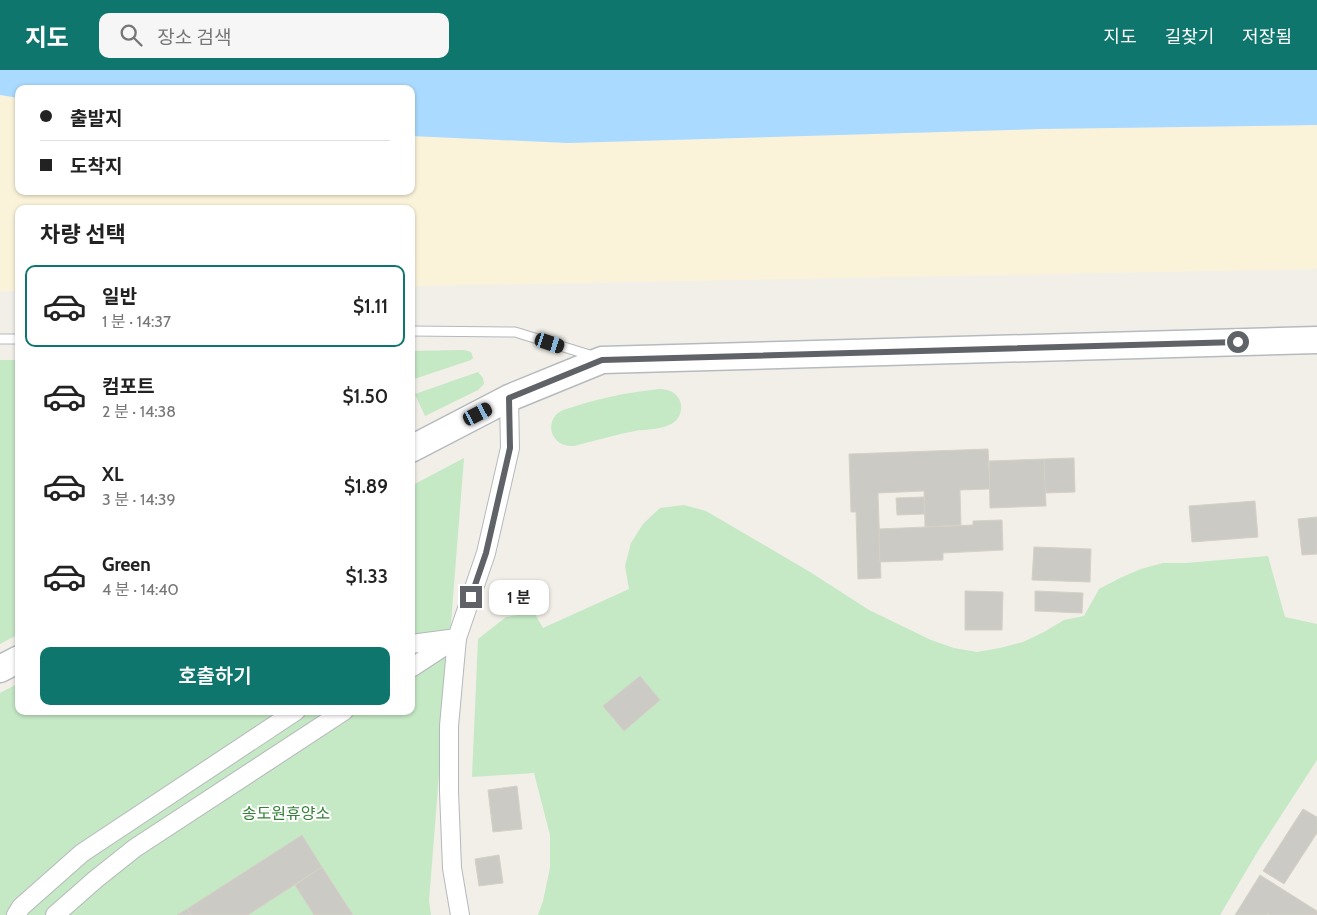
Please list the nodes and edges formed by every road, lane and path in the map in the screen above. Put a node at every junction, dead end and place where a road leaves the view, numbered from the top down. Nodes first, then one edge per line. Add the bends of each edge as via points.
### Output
1 (415, 331) edge
2 (0, 339) edge
3 (15, 339) edge
4 (1317, 340) edge
5 (602, 360) junction
6 (509, 398) junction
7 (415, 447) edge
8 (457, 638) junction
9 (415, 643) edge
10 (15, 661) edge
11 (415, 665) edge
12 (0, 669) edge
13 (290, 715) edge
14 (338, 715) edge
15 (16, 915) edge
16 (55, 915) edge
17 (460, 915) edge

1 - 5 lane via 515,332
2 - 3 lane
4 - 5 main road
5 - 6 main road
6 - 7 main road
6 - 8 street via 510,448 486,553
8 - 9 street
8 - 11 street
8 - 17 street via 449,763 452,868
10 - 12 main road
13 - 15 street via 82,853
14 - 16 street via 135,848

